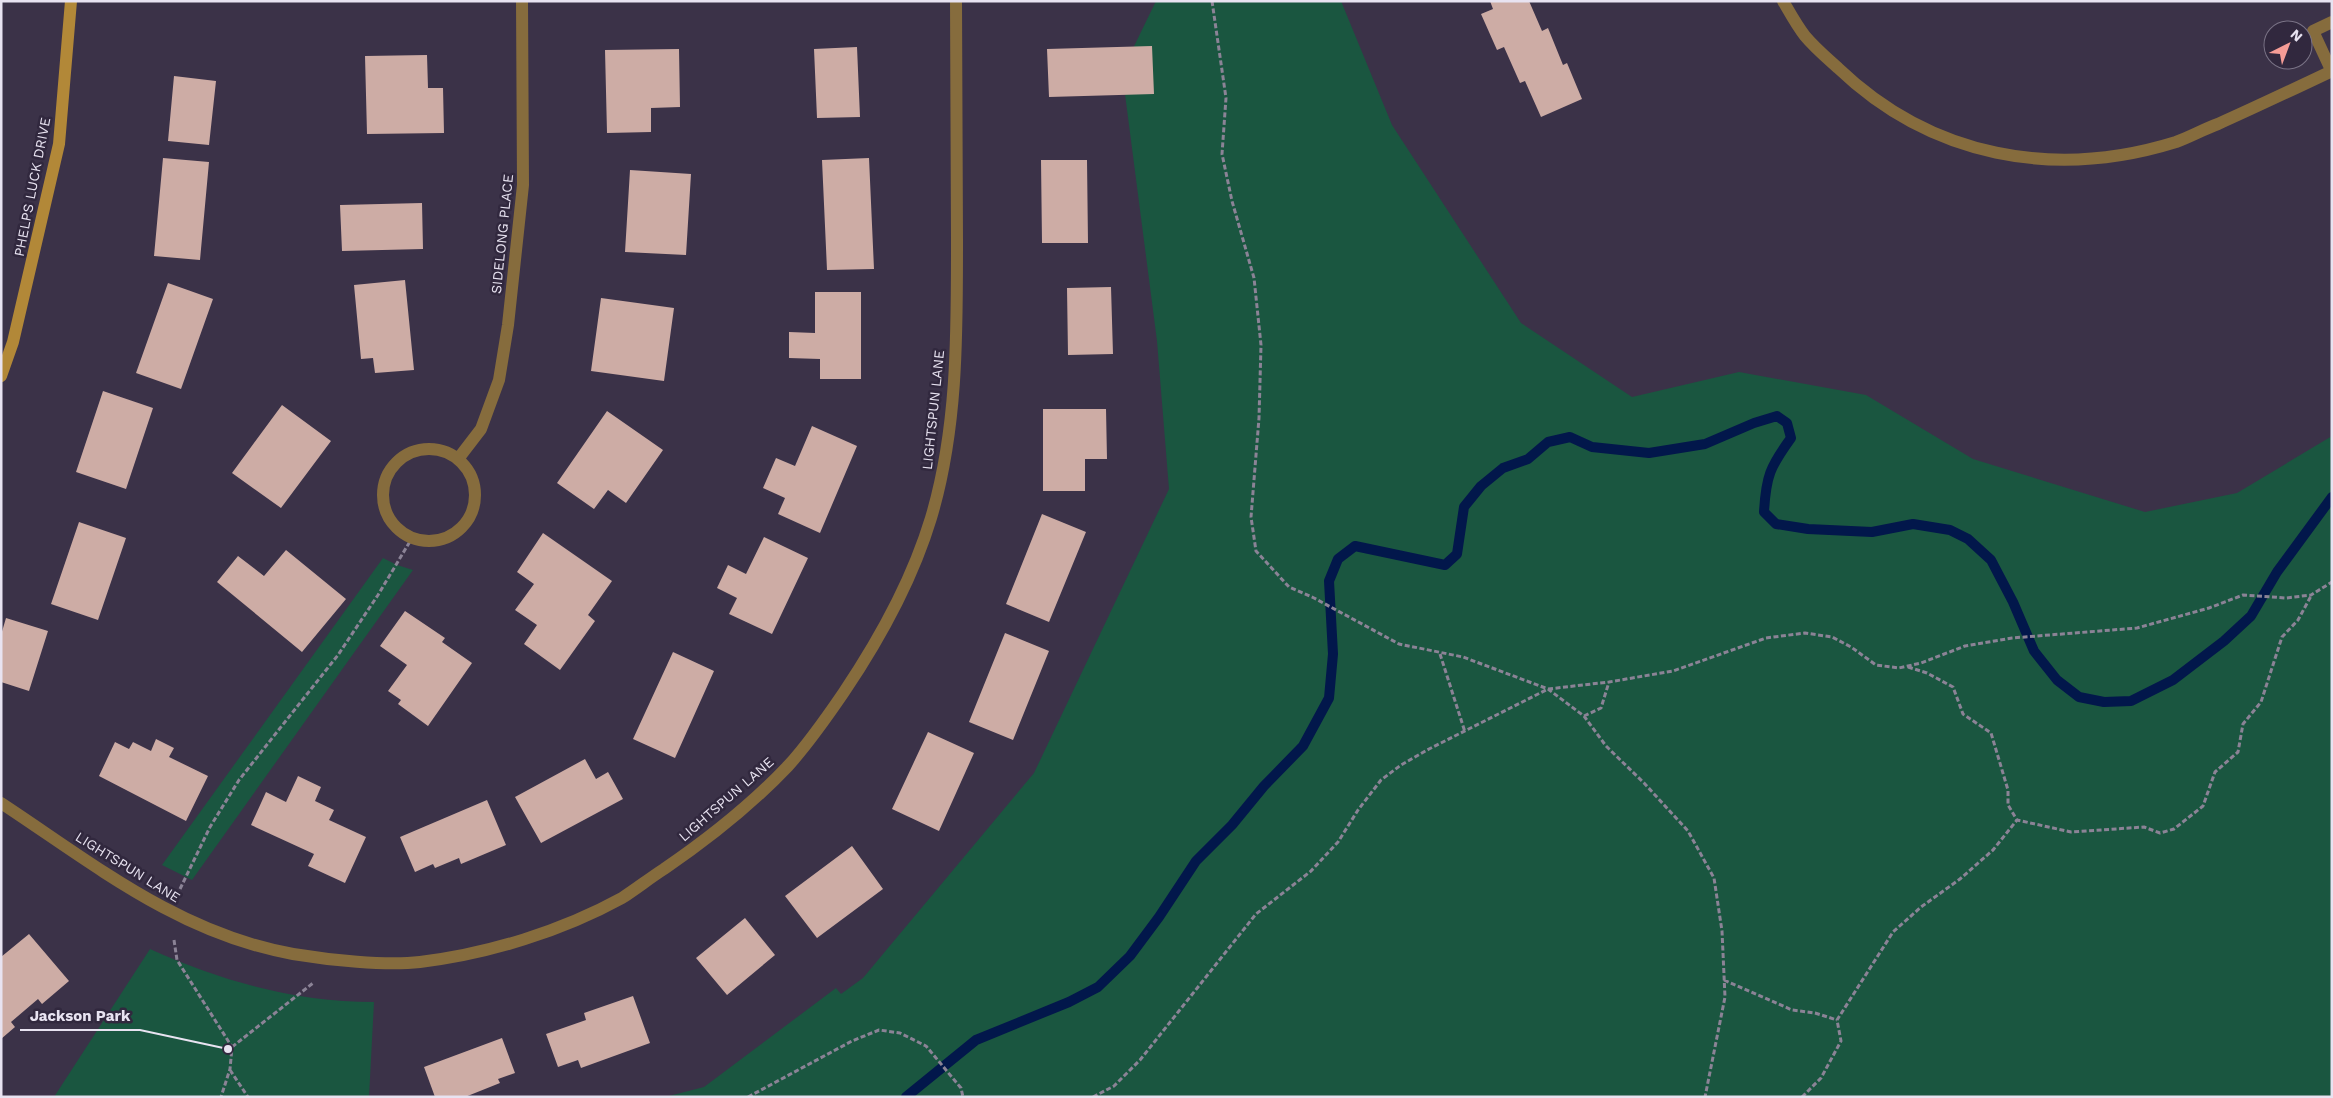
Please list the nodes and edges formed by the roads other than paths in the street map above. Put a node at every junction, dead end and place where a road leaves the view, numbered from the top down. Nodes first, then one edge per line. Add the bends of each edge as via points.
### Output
1 (71, 1) edge
2 (522, 1) edge
3 (956, 1) edge
4 (1782, 1) edge
5 (2332, 22) edge
6 (2332, 72) edge
7 (1, 376) edge
8 (458, 459) junction
9 (1, 804) edge

1 - 7 street, PHELPS LUCK DRIVE via 59,144 17,324
2 - 8 street, SIDELONG PLACE via 523,185 508,324 498,380 484,421
3 - 9 street, LIGHTSPUN LANE via 957,307 946,457 932,515 915,568 892,616 862,664 829,715 790,764 745,807 690,851 621,898 543,934 480,952 416,963 290,954 223,935 170,913
4 - 6 street via 1805,36 1828,60 1857,87 1898,115 1933,133 1976,149 2037,159 2099,158 2176,141
5 - 6 street via 2312,31
8 - 8 street via 470,472 475,491 474,508 465,525 447,538 428,541 412,538 396,528 387,516 382,495 385,479 397,461 410,452 428,448 442,450

